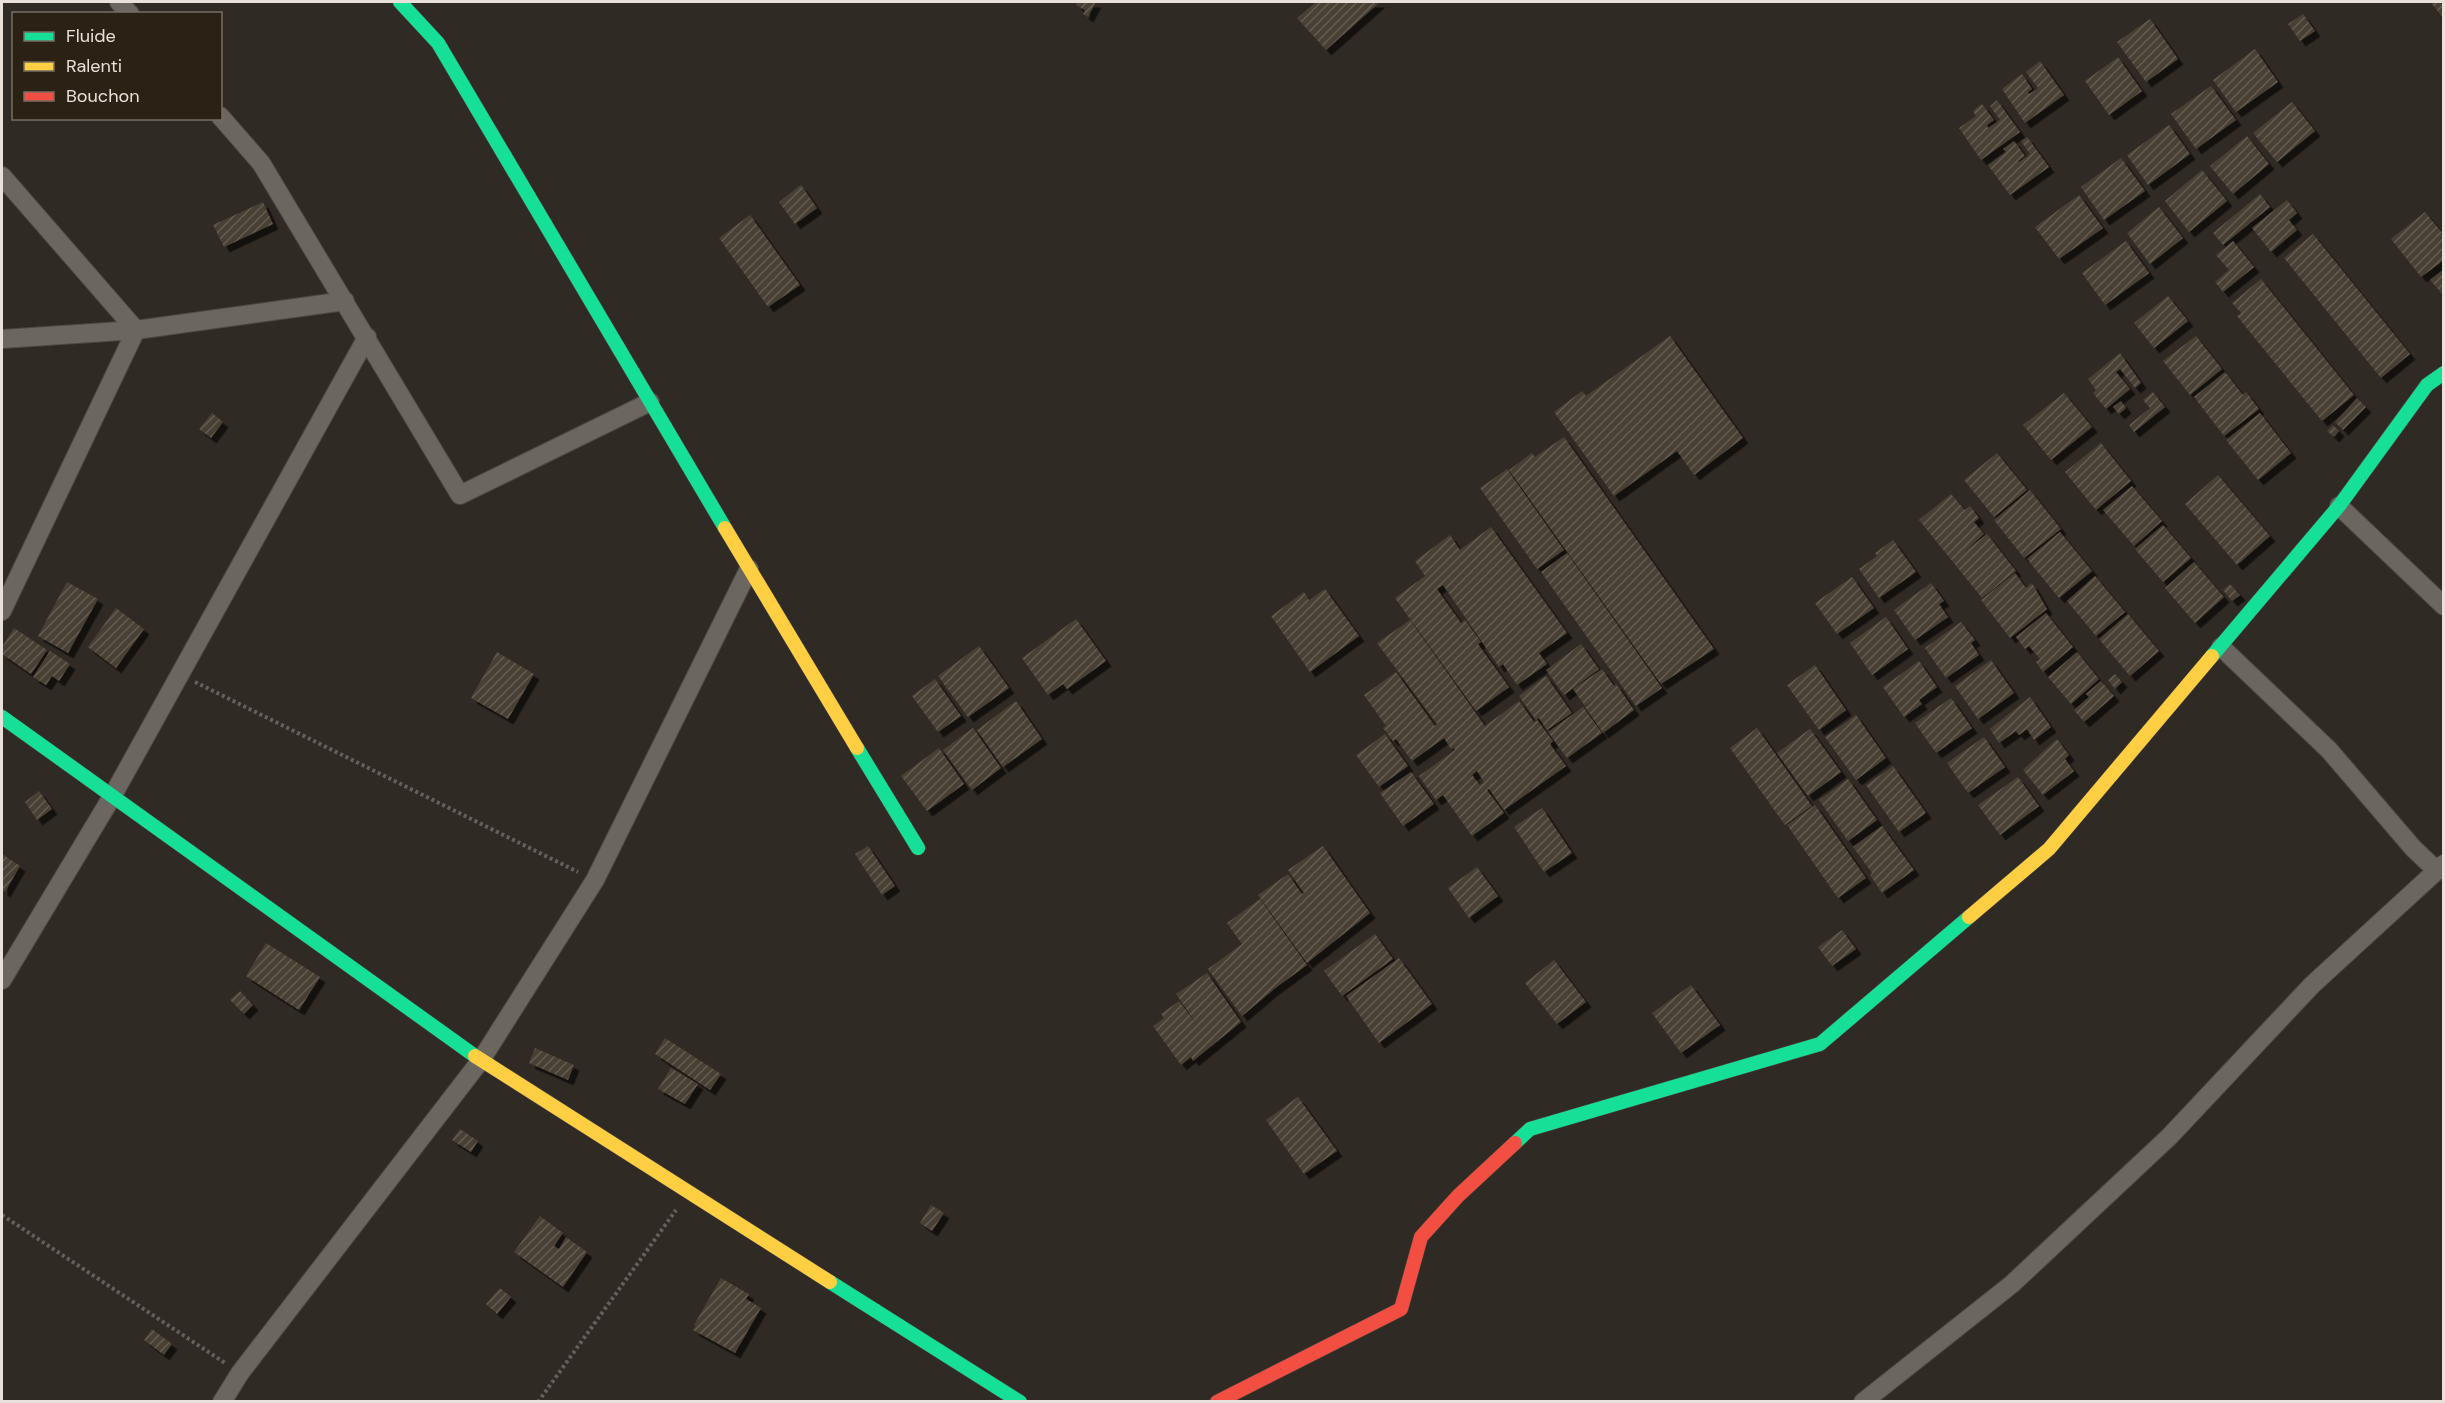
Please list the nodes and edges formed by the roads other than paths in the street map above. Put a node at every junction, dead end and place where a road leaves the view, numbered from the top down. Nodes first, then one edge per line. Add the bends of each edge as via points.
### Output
1 (400, 2) edge
2 (222, 118) edge
3 (2, 176) edge
4 (345, 301) junction
5 (136, 330) junction
6 (367, 337) junction
7 (2, 339) edge
8 (2444, 373) edge
9 (650, 402) junction
10 (2339, 507) junction
11 (749, 569) junction
12 (2444, 606) edge
13 (2, 611) edge
14 (2221, 647) junction
15 (2, 717) edge
16 (113, 795) junction
17 (918, 848) dead end
18 (2439, 866) edge
19 (2, 980) edge
20 (481, 1060) junction
21 (222, 1401) edge
22 (1020, 1401) edge
23 (1217, 1401) edge
24 (1863, 1401) edge

1 - 9 street via 438,43
2 - 4 street via 261,163
3 - 5 street
4 - 5 street
4 - 6 street
5 - 7 street
5 - 13 street
6 - 9 street via 459,495
6 - 16 street
8 - 10 street via 2427,385
9 - 11 street
10 - 12 street
10 - 14 street
11 - 17 street
11 - 20 street via 594,880
14 - 18 street via 2329,750 2414,848
14 - 23 street via 2049,849 1820,1044 1530,1129 1458,1196 1421,1237 1401,1309
15 - 16 street
16 - 19 street
16 - 20 street
18 - 24 street via 2312,985 2169,1137 2020,1276
20 - 21 street
20 - 22 street

